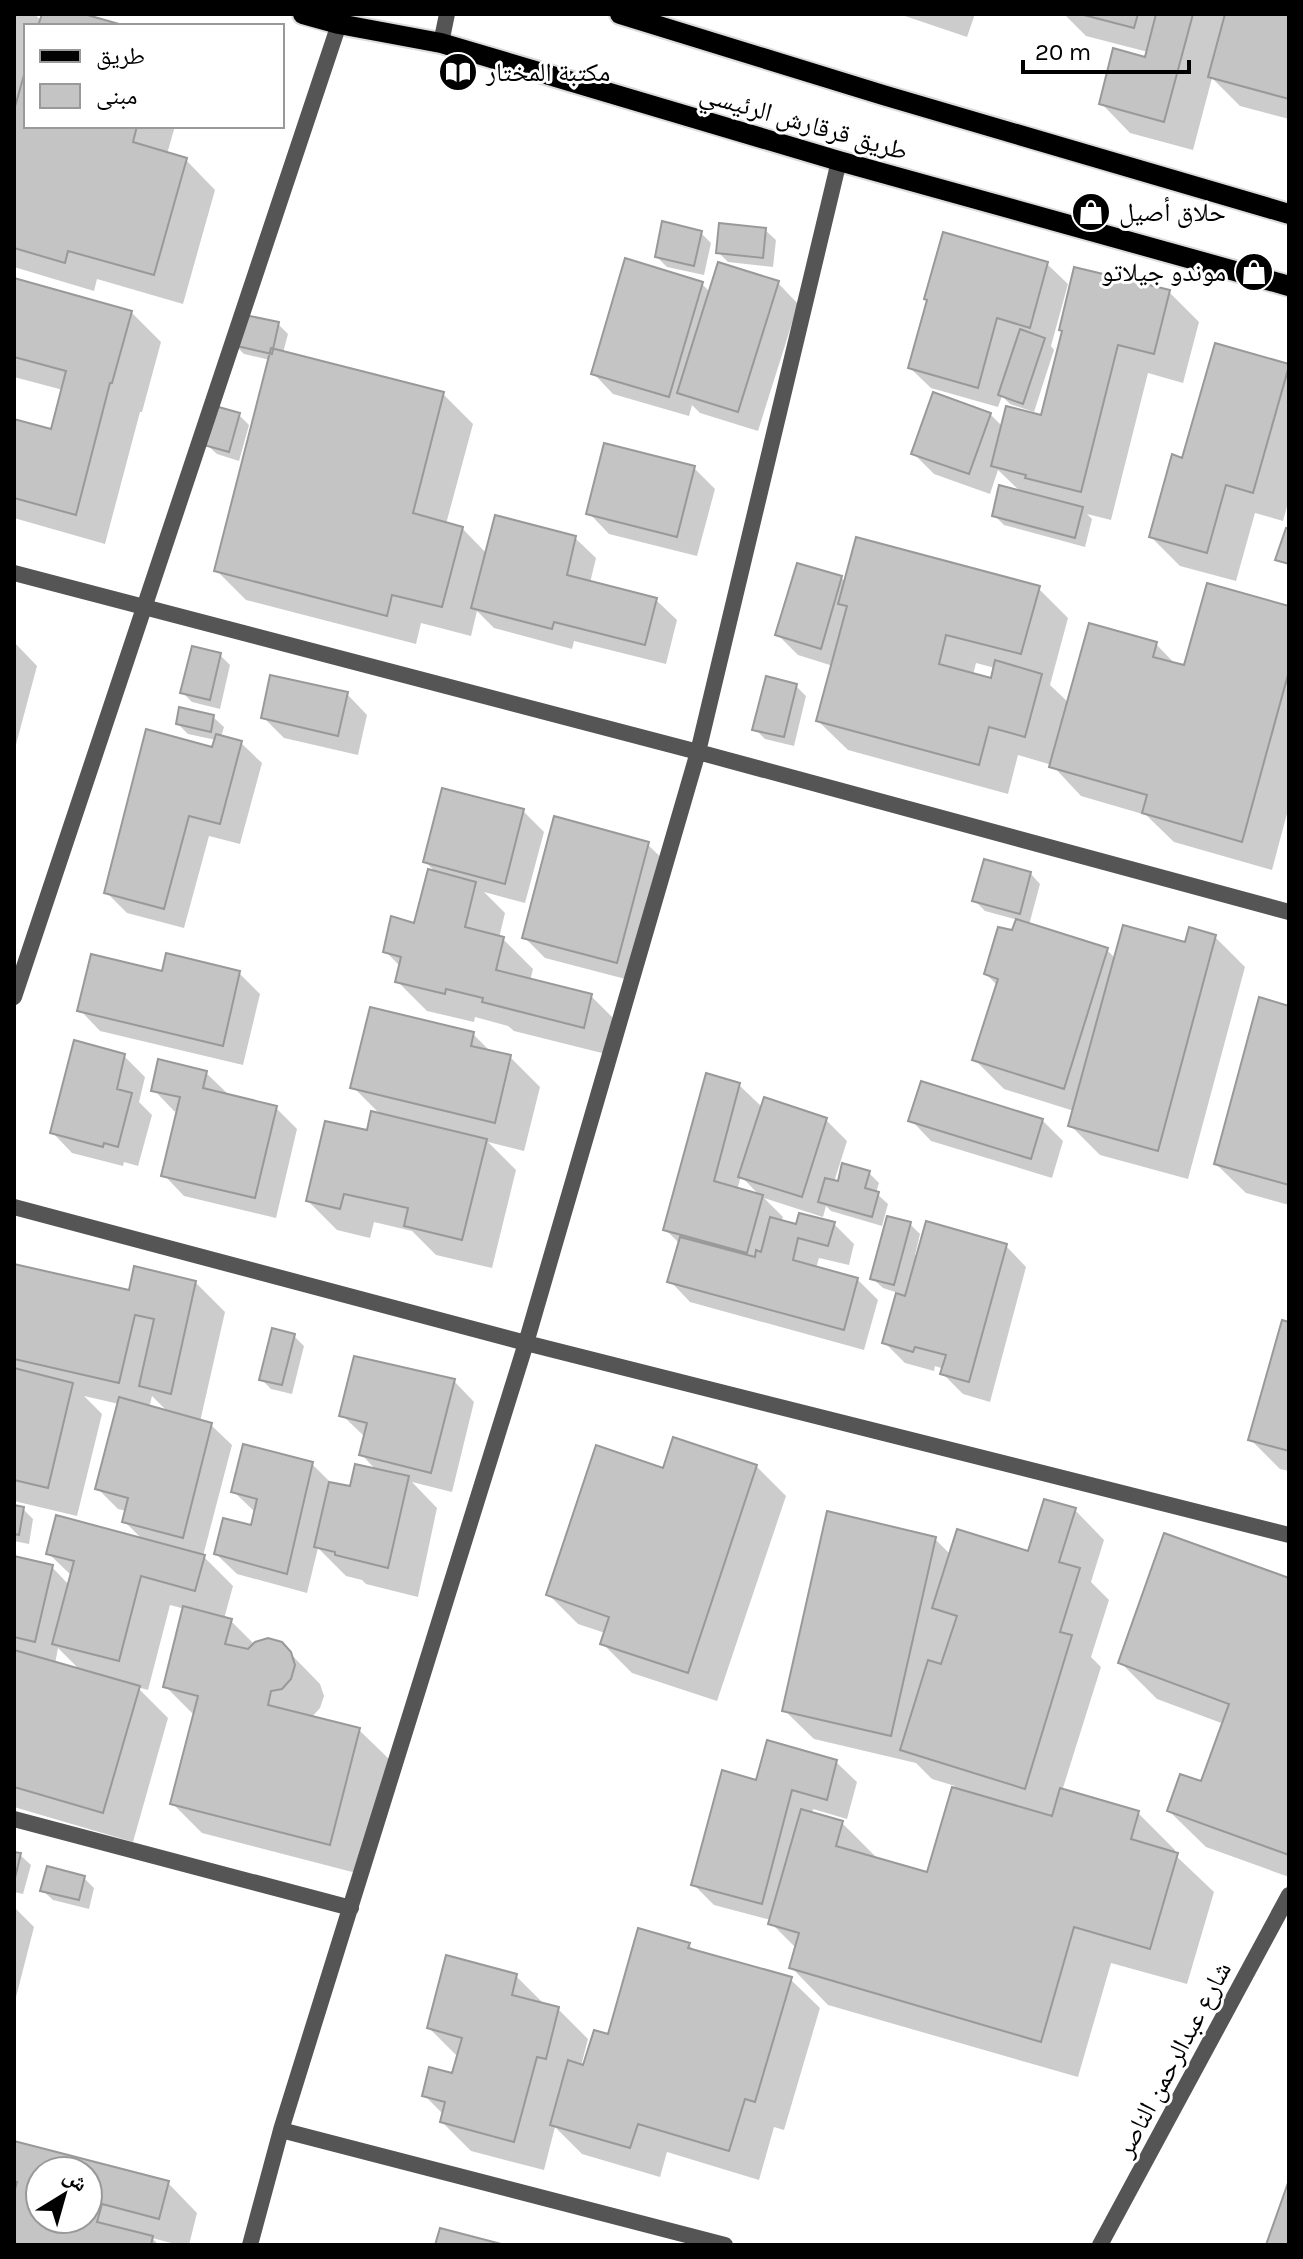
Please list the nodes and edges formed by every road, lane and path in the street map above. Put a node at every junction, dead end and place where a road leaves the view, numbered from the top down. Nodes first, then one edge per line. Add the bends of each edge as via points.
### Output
1 (303, 14) edge
2 (447, 14) edge
3 (620, 14) edge
4 (339, 24) junction
5 (441, 43) junction
6 (839, 161) junction
7 (1289, 214) edge
8 (1289, 286) edge
9 (14, 573) edge
10 (144, 608) junction
11 (698, 752) junction
12 (1289, 912) edge
13 (14, 997) edge
14 (14, 1207) edge
15 (526, 1343) junction
16 (1289, 1535) edge
17 (14, 1819) edge
18 (1289, 1895) edge
19 (351, 1908) junction
20 (281, 2130) junction
21 (250, 2245) edge
22 (725, 2245) edge
23 (1100, 2245) edge

1 - 4 main road, طريق قرقارش الرئيسي
2 - 5 street
3 - 7 main road, طريق قرقارش الرئيسي
4 - 5 main road, طريق قرقارش الرئيسي
4 - 10 street
5 - 6 main road, طريق قرقارش الرئيسي
6 - 8 main road, طريق قرقارش الرئيسي
6 - 11 street
9 - 10 street
10 - 11 street
10 - 13 street
11 - 12 street
11 - 15 street
14 - 15 street
15 - 16 street
15 - 19 street
17 - 19 street
18 - 23 street, شارع عبدالرحمن الناصر
19 - 20 street
20 - 21 street
20 - 22 street

